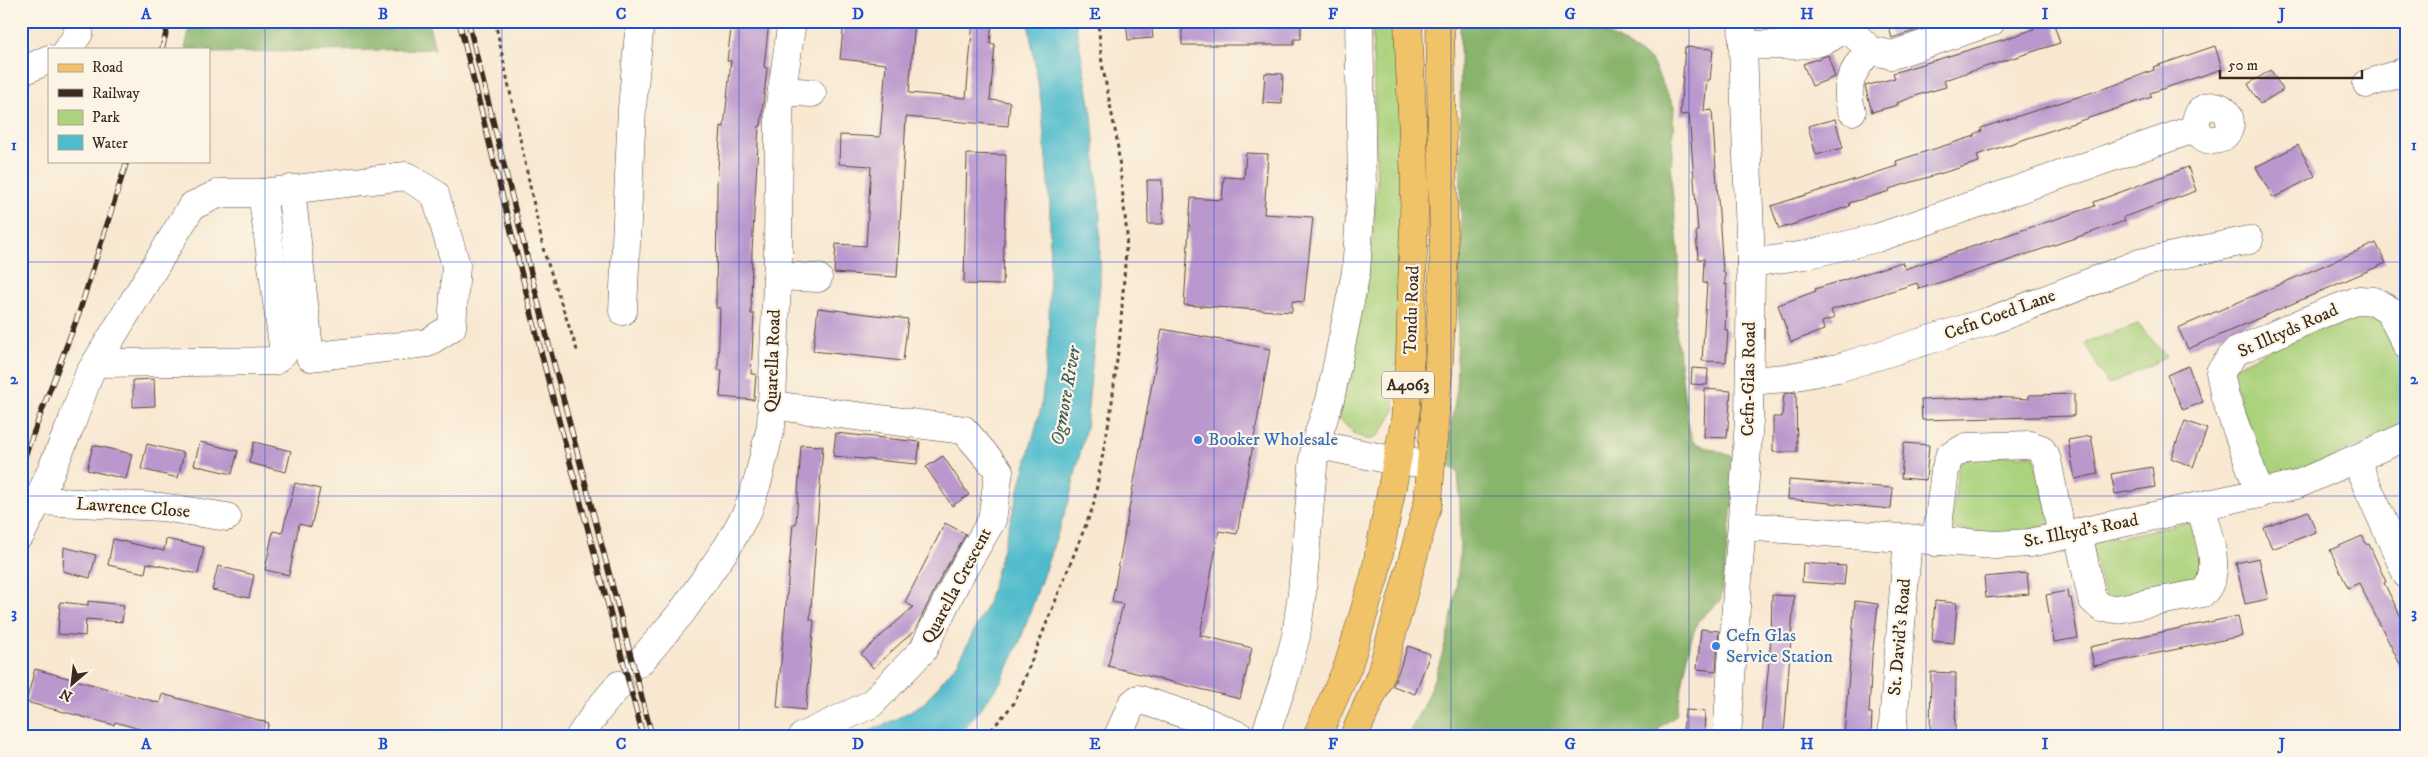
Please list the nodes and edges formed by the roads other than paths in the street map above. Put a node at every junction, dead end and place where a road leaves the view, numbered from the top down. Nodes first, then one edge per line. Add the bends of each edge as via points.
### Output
1 (76, 21) edge
2 (640, 21) edge
3 (792, 21) edge
4 (1359, 21) edge
5 (1408, 21) edge
6 (1440, 21) edge
7 (1991, 22) edge
8 (1848, 23) edge
9 (1743, 33) edge
10 (69, 48) edge
11 (1870, 50) junction
12 (48, 59) edge
13 (2407, 71) edge
14 (21, 72) edge
15 (2367, 84) dead end
16 (782, 92) junction
17 (812, 93) dead end
18 (1852, 111) dead end
19 (2197, 128) dead end
20 (291, 189) junction
21 (262, 193) junction
22 (2248, 240) dead end
23 (1751, 263) junction
24 (777, 276) junction
25 (818, 278) dead end
26 (624, 311) dead end
27 (2407, 346) edge
28 (92, 368) junction
29 (1750, 381) junction
30 (772, 405) junction
31 (2407, 436) edge
32 (1315, 444) junction
33 (2355, 459) junction
34 (1397, 460) junction
35 (1432, 464) junction
36 (2260, 494) junction
37 (38, 501) junction
38 (2200, 507) junction
39 (226, 517) dead end
40 (1742, 526) junction
41 (21, 534) edge
42 (2070, 534) junction
43 (1908, 538) junction
44 (1936, 542) junction
45 (2407, 575) edge
46 (640, 663) dead end
47 (619, 685) dead end
48 (580, 736) edge
49 (803, 736) edge
50 (1118, 736) edge
51 (1240, 736) edge
52 (1264, 736) edge
53 (1317, 736) edge
54 (1354, 736) edge
55 (1727, 736) edge
56 (1892, 736) edge

1 - 10 street via 78,33
2 - 26 street via 632,108
3 - 16 street, Quarella Road
4 - 32 street via 1362,185 1357,263 1330,400
5 - 34 main road, Tondu Road / A4063 via 1415,183 1414,247 1409,375
6 - 35 main road, Tondu Road / A4063 via 1444,256
7 - 11 street via 1892,55
8 - 9 street via 1826,40 1813,43
8 - 11 street
9 - 23 street, Cefn-Glas Road
11 - 18 street via 1860,61 1848,85
12 - 14 street
13 - 15 street
16 - 17 street
16 - 24 street, Quarella Road
19 - 23 street via 1877,238 1805,255
20 - 20 street via 406,176 435,194 456,265 452,327 427,343 310,357
20 - 21 street
21 - 28 street via 220,193 192,206
21 - 28 street via 284,352 274,361
22 - 29 street, Cefn Coed Lane via 2140,263 1990,321 1838,368
23 - 29 street, Cefn-Glas Road
24 - 25 street
24 - 30 street, Quarella Road
27 - 36 street, St Illtyds Road via 2389,310 2374,300 2359,300 2235,352 2220,372 2225,396
28 - 37 street
29 - 40 street, Cefn-Glas Road
30 - 46 street, Quarella Road via 771,426 748,510 709,575
30 - 49 street, Quarella Crescent via 964,430 999,471 992,520 956,582 923,650 871,704
31 - 33 street, St. Illtyd's Road
32 - 34 street
32 - 52 street via 1296,636
33 - 36 street, St. Illtyd's Road via 2296,484
33 - 45 street
34 - 35 street
34 - 53 main road, Tondu Road / A4063 via 1375,575 1348,666
35 - 54 main road, Tondu Road / A4063 via 1428,503 1381,674
36 - 38 street, St. Illtyd's Road
37 - 39 street, Lawrence Close via 162,507
37 - 41 street
38 - 42 street, St. Illtyd's Road
38 - 42 street via 2213,575 2210,586 2203,593 2102,608 2092,599
40 - 43 street, St. Illtyd's Road
40 - 55 street, Cefn-Glas Road
42 - 44 street, St. Illtyd's Road via 1995,545
42 - 44 street via 2041,450 2030,445 1996,445 1966,447 1949,457
43 - 44 street, St. Illtyd's Road
43 - 56 street, St. David's Road
47 - 48 street
50 - 51 street via 1132,704 1138,699

